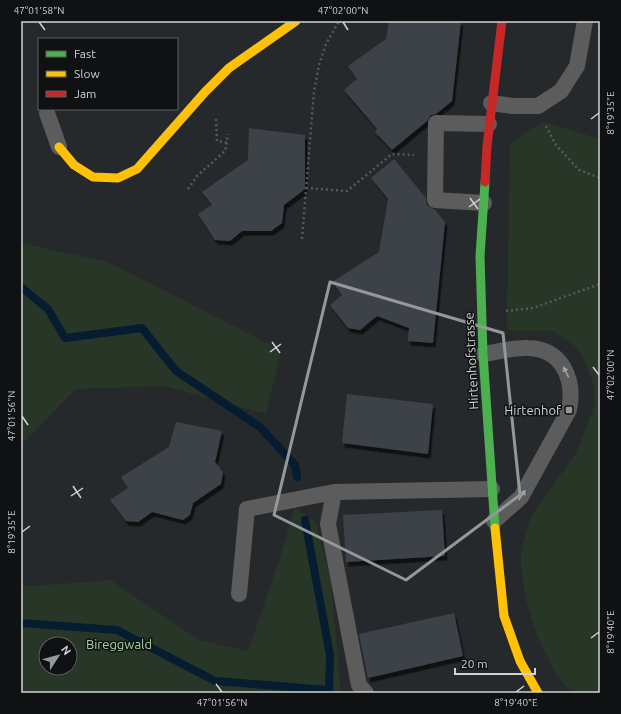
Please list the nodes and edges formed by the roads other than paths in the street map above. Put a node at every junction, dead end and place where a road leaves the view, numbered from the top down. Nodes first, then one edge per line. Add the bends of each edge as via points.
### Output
1 (296, 21) edge
2 (502, 21) edge
3 (585, 21) edge
4 (492, 103) junction
5 (47, 113) dead end
6 (489, 124) junction
7 (59, 147) joint
8 (484, 203) junction
9 (483, 354) junction
10 (492, 489) junction
11 (334, 492) junction
12 (494, 521) junction
13 (239, 594) dead end
14 (366, 693) edge
15 (538, 693) edge

1 - 7 street via 229,68 137,169 118,178 93,177 74,165
2 - 4 street, Hirtenhofstrasse
3 - 4 lane via 577,66 561,91 538,106
4 - 6 street, Hirtenhofstrasse
5 - 7 lane
6 - 8 street, Hirtenhofstrasse
6 - 8 lane via 436,123 435,200
8 - 9 street, Hirtenhofstrasse via 480,256
9 - 10 street, Hirtenhofstrasse
12 -> 9 lane via 521,497 569,410 572,395 565,370 548,352 528,348
10 - 11 lane
10 - 12 street, Hirtenhofstrasse
11 - 13 lane via 247,509
11 - 14 lane via 328,524 359,685
12 - 15 street, Hirtenhofstrasse via 504,616 520,661

